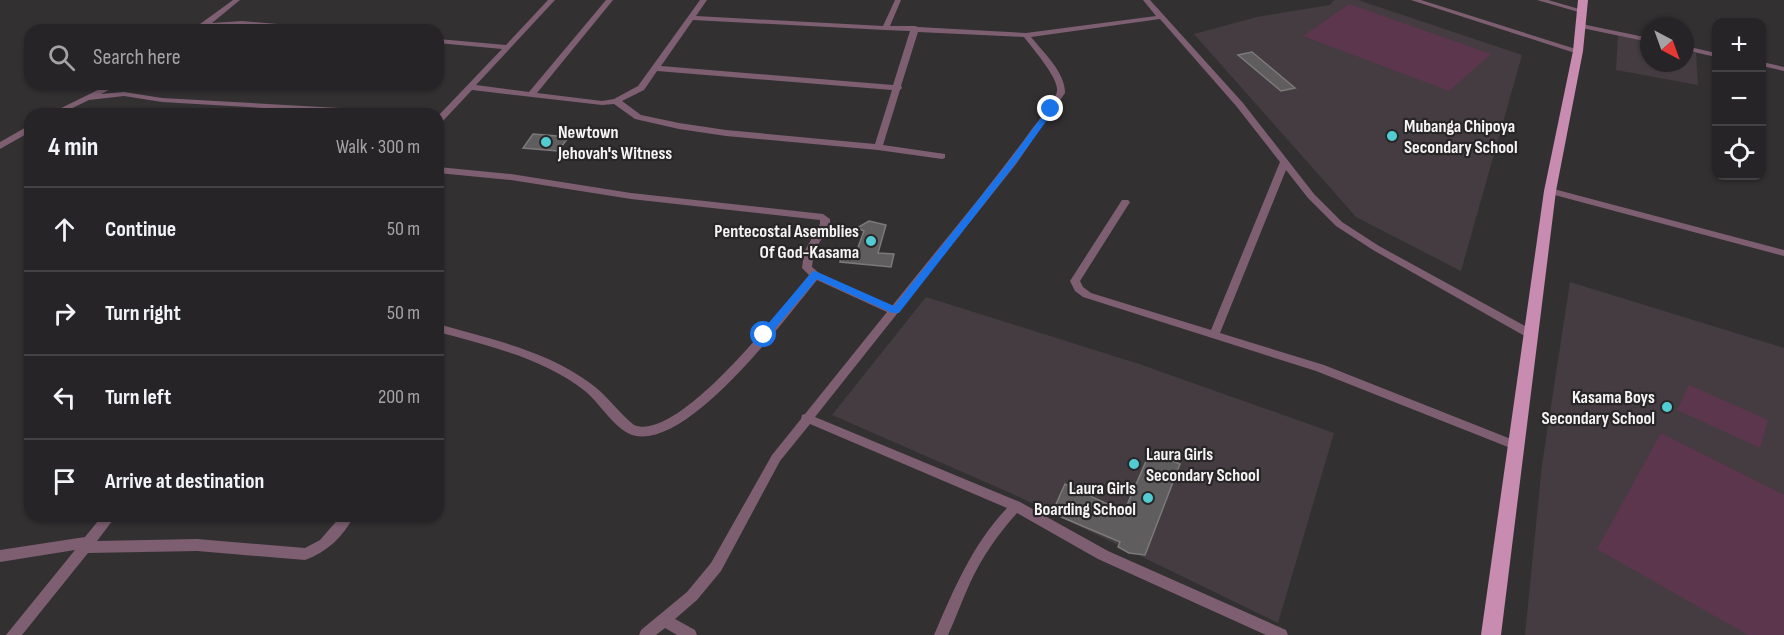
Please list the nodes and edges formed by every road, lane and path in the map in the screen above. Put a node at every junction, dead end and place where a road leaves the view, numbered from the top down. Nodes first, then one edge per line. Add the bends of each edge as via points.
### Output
1 (237, 0) edge
2 (552, 0) edge
3 (610, 0) edge
4 (704, 0) edge
5 (898, 0) edge
6 (1146, 0) edge
7 (1414, 0) edge
8 (1540, 0) edge
9 (1582, 12) edge
10 (222, 13) junction
11 (1162, 17) junction
12 (692, 18) junction
13 (242, 23) junction
14 (206, 24) edge
15 (234, 24) edge
16 (254, 24) edge
17 (885, 28) junction
18 (915, 28) junction
19 (1026, 35) junction
20 (1640, 36) edge
21 (444, 42) edge
22 (506, 47) junction
23 (1694, 50) edge
24 (1578, 51) junction
25 (1712, 54) edge
26 (1766, 65) edge
27 (656, 68) junction
28 (1784, 69) edge
29 (469, 87) junction
30 (898, 88) junction
31 (105, 90) edge
32 (118, 90) edge
33 (124, 94) junction
34 (531, 95) junction
35 (90, 98) junction
36 (616, 101) junction
37 (68, 108) edge
38 (304, 108) edge
39 (444, 114) edge
40 (24, 132) edge
41 (0, 146) edge
42 (878, 147) junction
43 (942, 156) dead end
44 (1285, 161) junction
45 (444, 171) edge
46 (1550, 191) junction
47 (1125, 202) dead end
48 (1784, 253) edge
49 (815, 274) junction
50 (895, 311) junction
51 (444, 330) edge
52 (1214, 335) junction
53 (1532, 335) junction
54 (806, 418) junction
55 (1517, 446) junction
56 (1016, 506) junction
57 (105, 522) edge
58 (344, 522) edge
59 (86, 544) junction
60 (0, 556) edge
61 (664, 620) junction
62 (13, 635) edge
63 (646, 635) edge
64 (690, 635) edge
65 (941, 635) edge
66 (1281, 635) edge
67 (1491, 635) edge

1 - 10 street
2 - 22 street
3 - 34 street
4 - 12 street
5 - 17 street
6 - 11 street
7 - 24 street
8 - 9 street
9 - 20 street
9 - 24 main road
10 - 13 street
10 - 14 street
11 - 19 street
11 - 44 street
12 - 17 street
12 - 27 street
13 - 15 street
13 - 16 street
17 - 18 street
18 - 19 street
18 - 30 street
19 - 50 street via 1056,75 1061,93 1013,162
21 - 22 street
22 - 29 street
23 - 25 street
24 - 46 main road
26 - 28 street
27 - 30 street
27 - 36 street via 641,88
29 - 34 street
29 - 39 street
30 - 42 street
31 - 35 street
32 - 33 street
33 - 35 street
33 - 38 street via 162,100
34 - 36 street
35 - 37 street
36 - 42 street via 639,117 678,126
40 - 41 street
42 - 43 street
44 - 52 street
44 - 53 street via 1311,196 1339,224
45 - 49 street via 820,216 825,224 806,261 807,268
46 - 48 street
46 - 53 main road
47 - 52 street via 1075,281 1078,289
49 - 50 street
49 - 51 street via 715,390 677,422 655,431 637,431 592,390 531,356
50 - 54 street
52 - 55 street via 1320,368
53 - 55 main road
54 - 56 street
54 - 61 street via 776,458 716,567 692,596
55 - 67 main road
56 - 65 street via 979,552
56 - 66 street via 1103,555
57 - 59 street
58 - 59 street via 328,543 305,554 197,545
59 - 60 street
59 - 62 street
61 - 63 street
61 - 64 street

